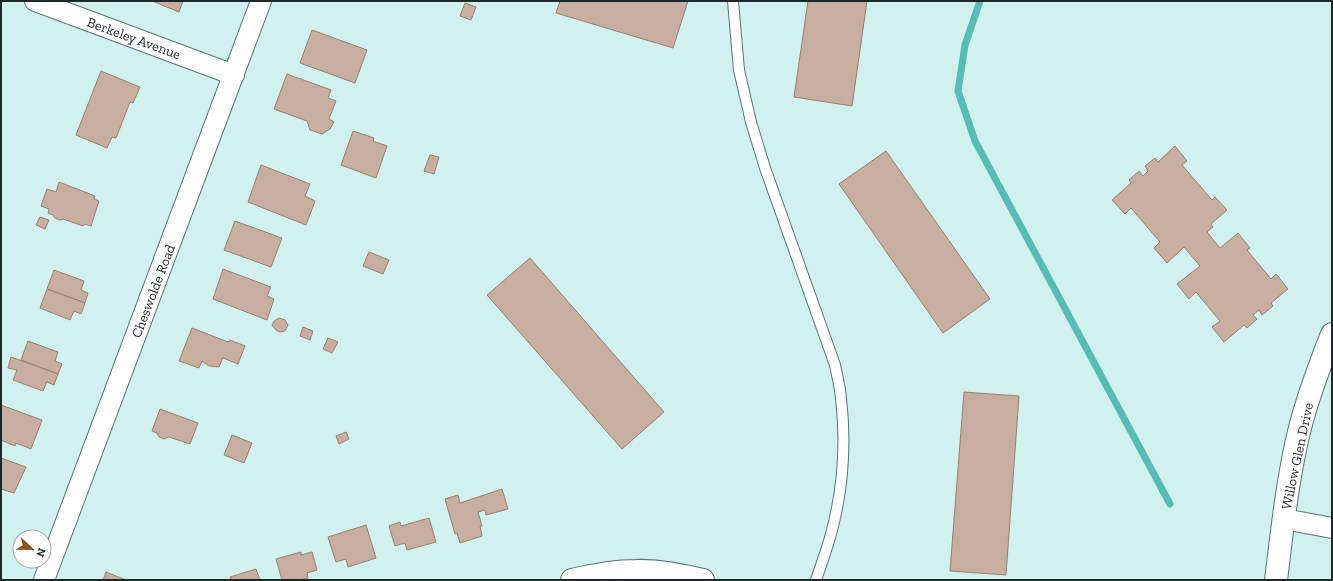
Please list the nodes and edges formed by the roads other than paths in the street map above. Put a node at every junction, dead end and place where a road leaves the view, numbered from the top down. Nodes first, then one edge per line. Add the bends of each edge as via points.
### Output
1 (35, 1) edge
2 (261, 1) edge
3 (733, 1) edge
4 (234, 75) junction
5 (1332, 334) edge
6 (1284, 519) junction
7 (1332, 528) edge
8 (44, 580) edge
9 (572, 580) edge
10 (703, 580) edge
11 (816, 580) edge
12 (1276, 580) edge

1 - 4 street, Berkeley Avenue
2 - 4 street, Cheswolde Road
3 - 11 lane via 739,70 751,122 832,357 841,396 842,469 836,513
4 - 8 street, Cheswolde Road
5 - 6 street, Willow Glen Drive via 1310,394 1299,435
6 - 7 street
6 - 12 street, Willow Glen Drive
9 - 10 street via 637,571 678,574

